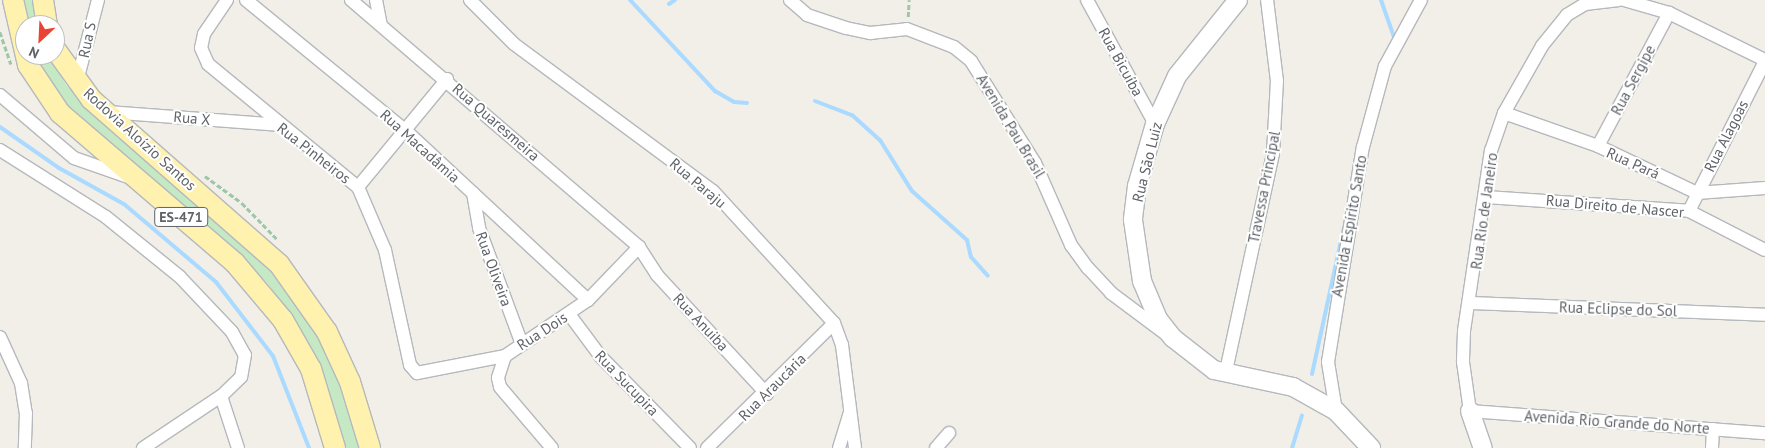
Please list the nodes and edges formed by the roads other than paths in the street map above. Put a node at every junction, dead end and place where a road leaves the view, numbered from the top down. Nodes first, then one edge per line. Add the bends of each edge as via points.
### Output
1 (13, 0) edge
2 (43, 0) edge
3 (98, 0) edge
4 (227, 0) edge
5 (246, 0) edge
6 (351, 0) edge
7 (376, 0) edge
8 (470, 0) edge
9 (790, 0) edge
10 (1101, 0) edge
11 (1238, 0) edge
12 (1267, 0) edge
13 (1421, 0) edge
14 (1619, 0) edge
15 (1624, 0) edge
16 (1090, 6) edge
17 (1669, 13) junction
18 (45, 15) edge
19 (381, 24) junction
20 (1765, 60) edge
21 (65, 64) edge
22 (447, 79) junction
23 (77, 81) junction
24 (0, 96) edge
25 (105, 112) junction
26 (1504, 113) junction
27 (1156, 124) junction
28 (279, 125) junction
29 (405, 130) junction
30 (1598, 146) junction
31 (0, 150) edge
32 (136, 179) junction
33 (358, 187) junction
34 (1765, 188) edge
35 (473, 193) junction
36 (1697, 193) junction
37 (1486, 197) junction
38 (1689, 211) junction
39 (639, 247) junction
40 (1765, 250) edge
41 (588, 300) junction
42 (1471, 303) junction
43 (569, 314) junction
44 (1765, 316) edge
45 (834, 323) junction
46 (1173, 338) junction
47 (1, 339) edge
48 (522, 344) junction
49 (505, 356) junction
50 (1226, 371) junction
51 (422, 374) joint
52 (767, 394) junction
53 (221, 396) junction
54 (852, 405) junction
55 (1336, 411) junction
56 (1470, 411) junction
57 (1713, 430) junction
58 (949, 433) dead end
59 (1765, 433) edge
60 (25, 448) edge
61 (143, 448) edge
62 (238, 448) edge
63 (334, 448) edge
64 (370, 448) edge
65 (552, 448) edge
66 (690, 448) edge
67 (708, 448) edge
68 (838, 448) edge
69 (855, 448) edge
70 (936, 448) edge
71 (1371, 448) edge
72 (1482, 448) edge
73 (1712, 448) edge

1 - 32 main road, Rodovia Aloízio Santos / ES-471 via 20,46 39,86 60,113
2 - 18 main road
3 - 23 street, Rua S
4 - 28 street, Rua Pinheiros via 204,34 202,48 208,64
5 - 29 street, Rua Macadâmia
6 - 19 street, Rua Quaresmeira
7 - 19 street
8 - 45 street, Rua Paraju via 514,44 713,191
9 - 46 street, Avenida Pau Brasil via 807,15 846,28 870,33 907,29 954,47 971,61 1035,163 1071,245 1088,268 1143,320
10 - 16 street
11 - 27 street, Rua São Luiz via 1177,76
12 - 50 street, Travessa Principal via 1277,81 1273,154
13 - 55 street, Avenida Espírito Santo via 1385,66 1362,147 1328,362
14 - 26 street, Rua Rio de Janeiro via 1585,4 1567,15 1542,46
15 - 17 street
16 - 27 street, Rua Bicuíba
17 - 20 street
17 - 30 street, Rua Sergipe
19 - 22 street, Rua Quaresmeira
20 - 36 street, Rua Alagoas
21 - 23 main road, Rodovia Aloízio Santos / ES-471
22 - 29 street
22 - 39 street, Rua Quaresmeira
23 - 25 main road, Rodovia Aloízio Santos / ES-471
24 - 32 street via 74,158
25 - 28 street, Rua X
25 - 64 main road, Rodovia Aloízio Santos / ES-471 via 279,264 327,332 350,382
26 - 30 street, Rua Pará
26 - 37 street, Rua Rio de Janeiro via 1491,150
27 - 46 street, Rua São Luiz via 1137,186 1133,220 1145,288
28 - 33 street, Rua Pinheiros
29 - 33 street
29 - 35 street, Rua Macadâmia
30 - 36 street, Rua Pará
31 - 53 street via 106,217 180,277 232,332 246,367
32 - 63 main road, Rodovia Aloízio Santos / ES-471 via 235,263 283,320 311,369
33 - 51 street, Rua Pinheiros via 385,250 410,365
34 - 36 street, Rua Pará
35 - 41 street, Rua Macadâmia
35 - 48 street, Rua Oliveira via 478,228
36 - 38 street, Rua Alagoas
37 - 38 street, Rua Direito de Nascer
37 - 42 street, Rua Rio de Janeiro
38 - 40 street, Rua Direito de Nascer
39 - 41 street, Rua Dois
39 - 52 street, Rua Anuiba via 657,275
41 - 43 street, Rua Dois
42 - 44 street, Rua Eclipse do Sol
42 - 56 street, Rua Rio de Janeiro via 1462,362
43 - 48 street, Rua Dois
43 - 66 street, Rua Sucupira via 601,358
45 - 52 street, Rua Araucária
45 - 54 street, Rua Paraju via 842,345
46 - 50 street, Rua São Luiz via 1214,370
47 - 60 street via 21,383 26,413
48 - 49 street, Rua Dois
49 - 51 street, Rua Dois
49 - 65 street via 498,378 500,386
50 - 55 street, Rua São Luiz via 1294,388
52 - 67 street, Rua Araucária
53 - 61 street
53 - 62 street
54 - 68 street
54 - 69 street, Rua Paraju
55 - 71 street
56 - 57 street, Avenida Rio Grande do Norte
56 - 72 street, Rua Rio de Janeiro
57 - 59 street, Avenida Rio Grande do Norte
57 - 73 street
58 - 70 street

